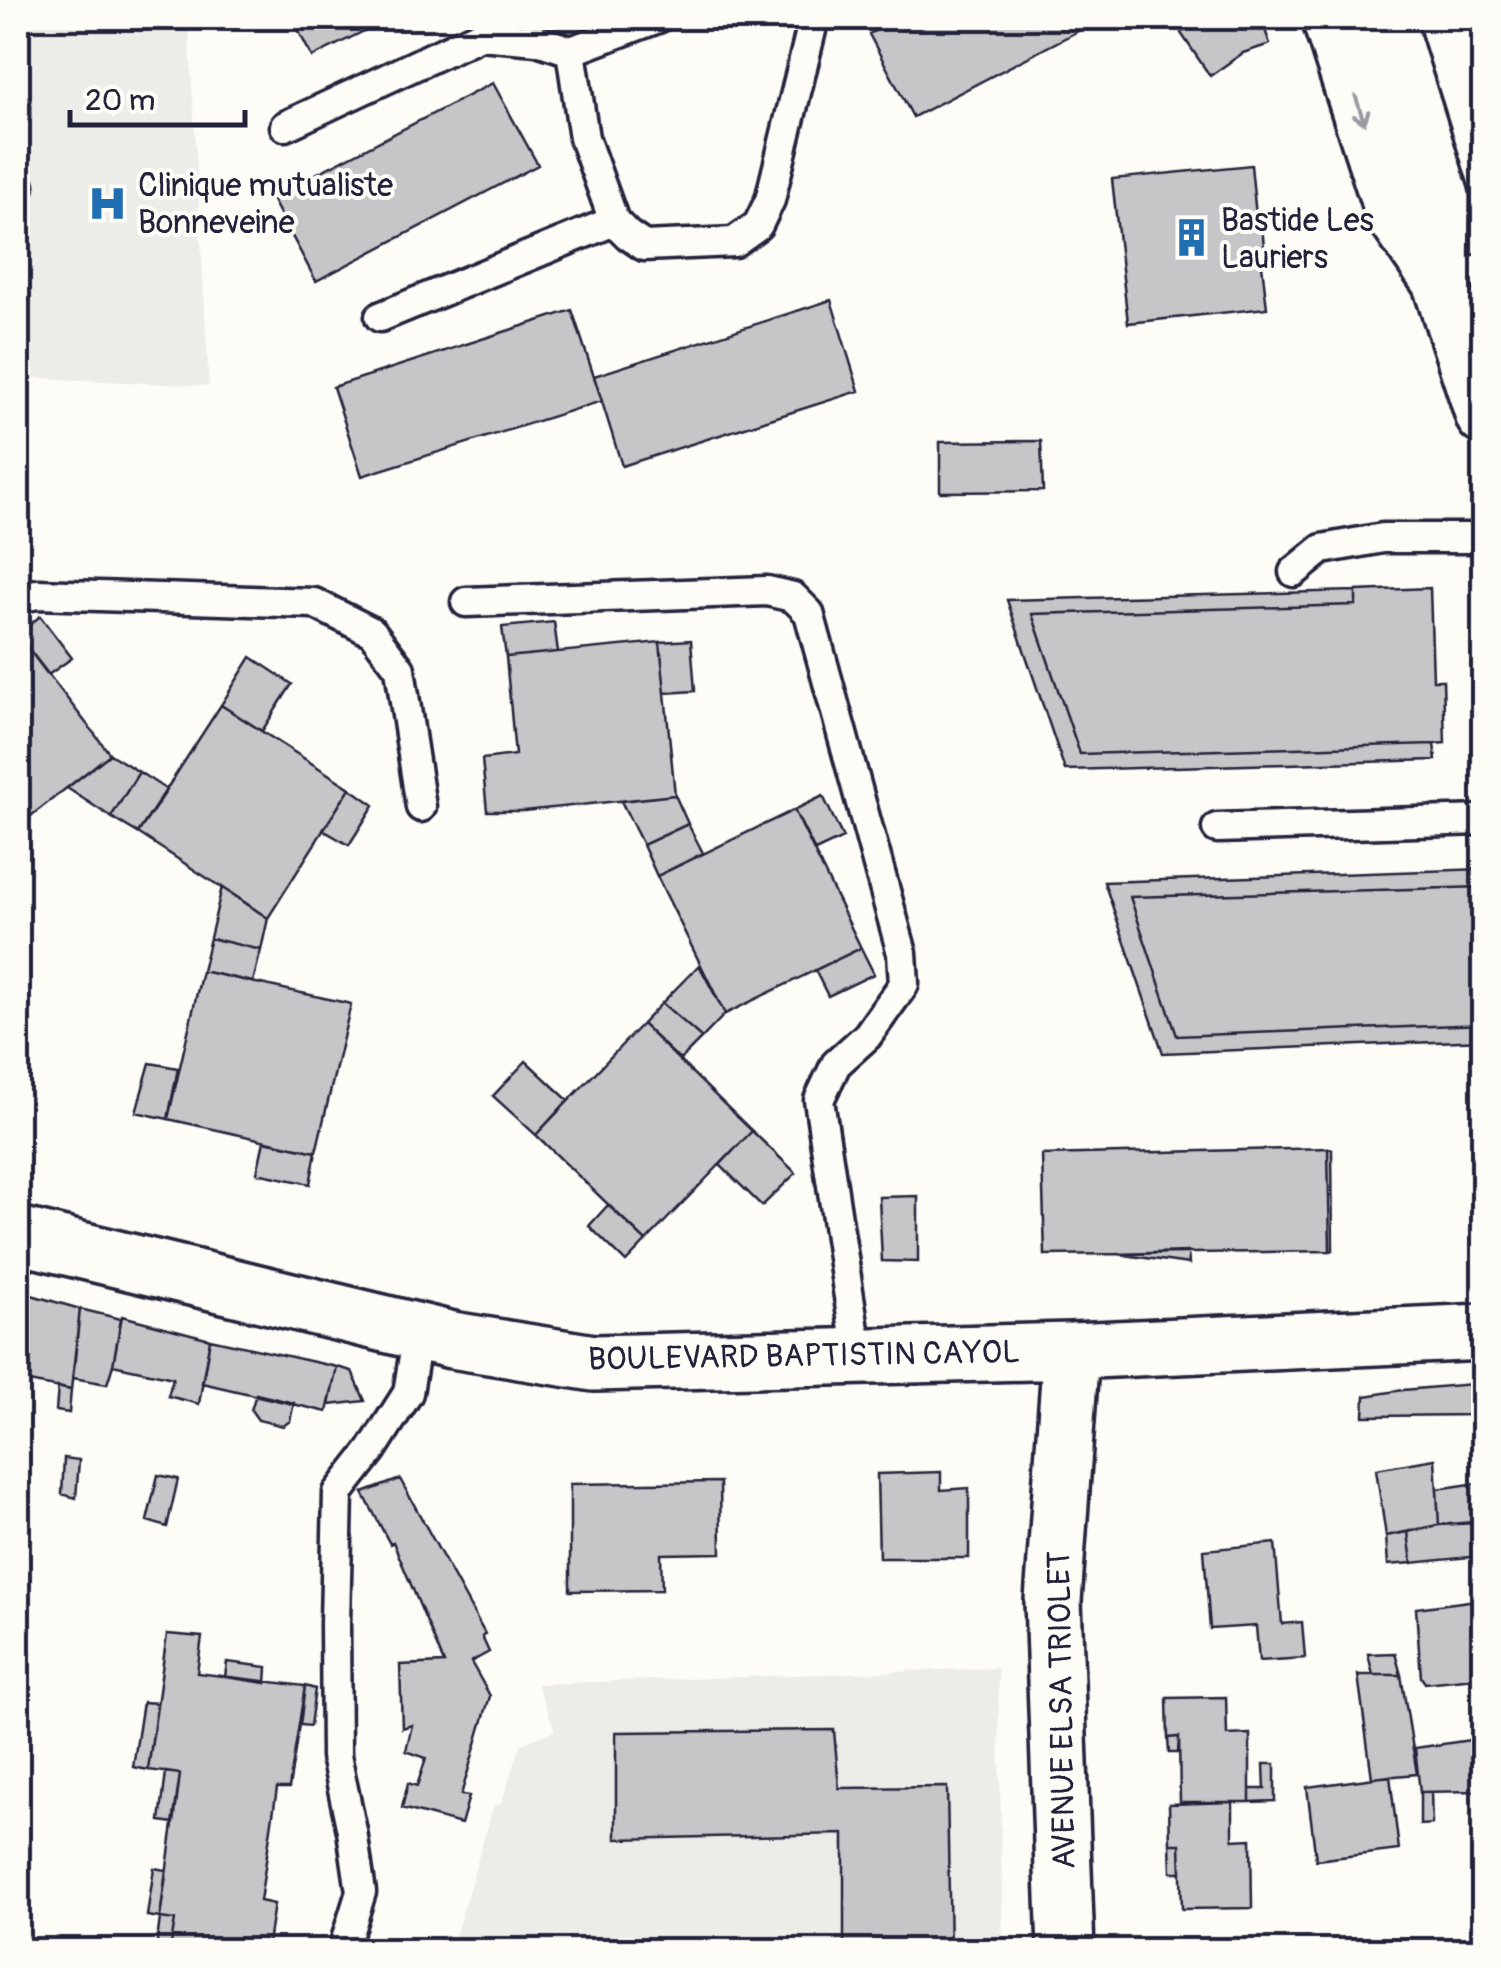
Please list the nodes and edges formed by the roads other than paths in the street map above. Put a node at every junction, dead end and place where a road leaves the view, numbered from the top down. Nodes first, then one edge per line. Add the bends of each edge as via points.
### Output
1 (658, 18) edge
2 (814, 18) edge
3 (1330, 18) edge
4 (1385, 18) edge
5 (571, 51) junction
6 (285, 126) dead end
7 (614, 221) junction
8 (1462, 275) edge
9 (380, 317) dead end
10 (1484, 416) edge
11 (1484, 538) edge
12 (1294, 572) dead end
13 (18, 598) edge
14 (466, 602) dead end
15 (421, 807) dead end
16 (1484, 820) edge
17 (1217, 828) dead end
18 (18, 1235) edge
19 (418, 1332) junction
20 (1484, 1332) edge
21 (1072, 1351) junction
22 (858, 1356) junction
23 (343, 1950) edge
24 (1066, 1950) edge

1 - 5 lane
2 - 7 lane via 770,200 758,225 734,242 644,246
3 -> 8 street via 1393,214
4 - 8 street
5 - 6 lane via 538,40 480,35
5 - 7 lane via 584,138
7 - 9 lane
8 - 10 street
11 - 12 lane via 1383,538 1322,549
13 - 15 lane via 314,603 372,632 400,668
14 - 22 lane via 767,591 793,597 808,613 902,952 904,984 867,1036 836,1064 819,1100
16 - 17 lane
18 - 19 street, BOULEVARD BAPTISTIN CAYOL
19 - 22 street, BOULEVARD BAPTISTIN CAYOL via 594,1363
19 - 23 lane via 408,1393 338,1493 336,1756 361,1892
20 - 21 street, BOULEVARD BAPTISTIN CAYOL
21 - 22 street, BOULEVARD BAPTISTIN CAYOL
21 - 24 street, AVENUE ELSA TRIOLET via 1053,1600

